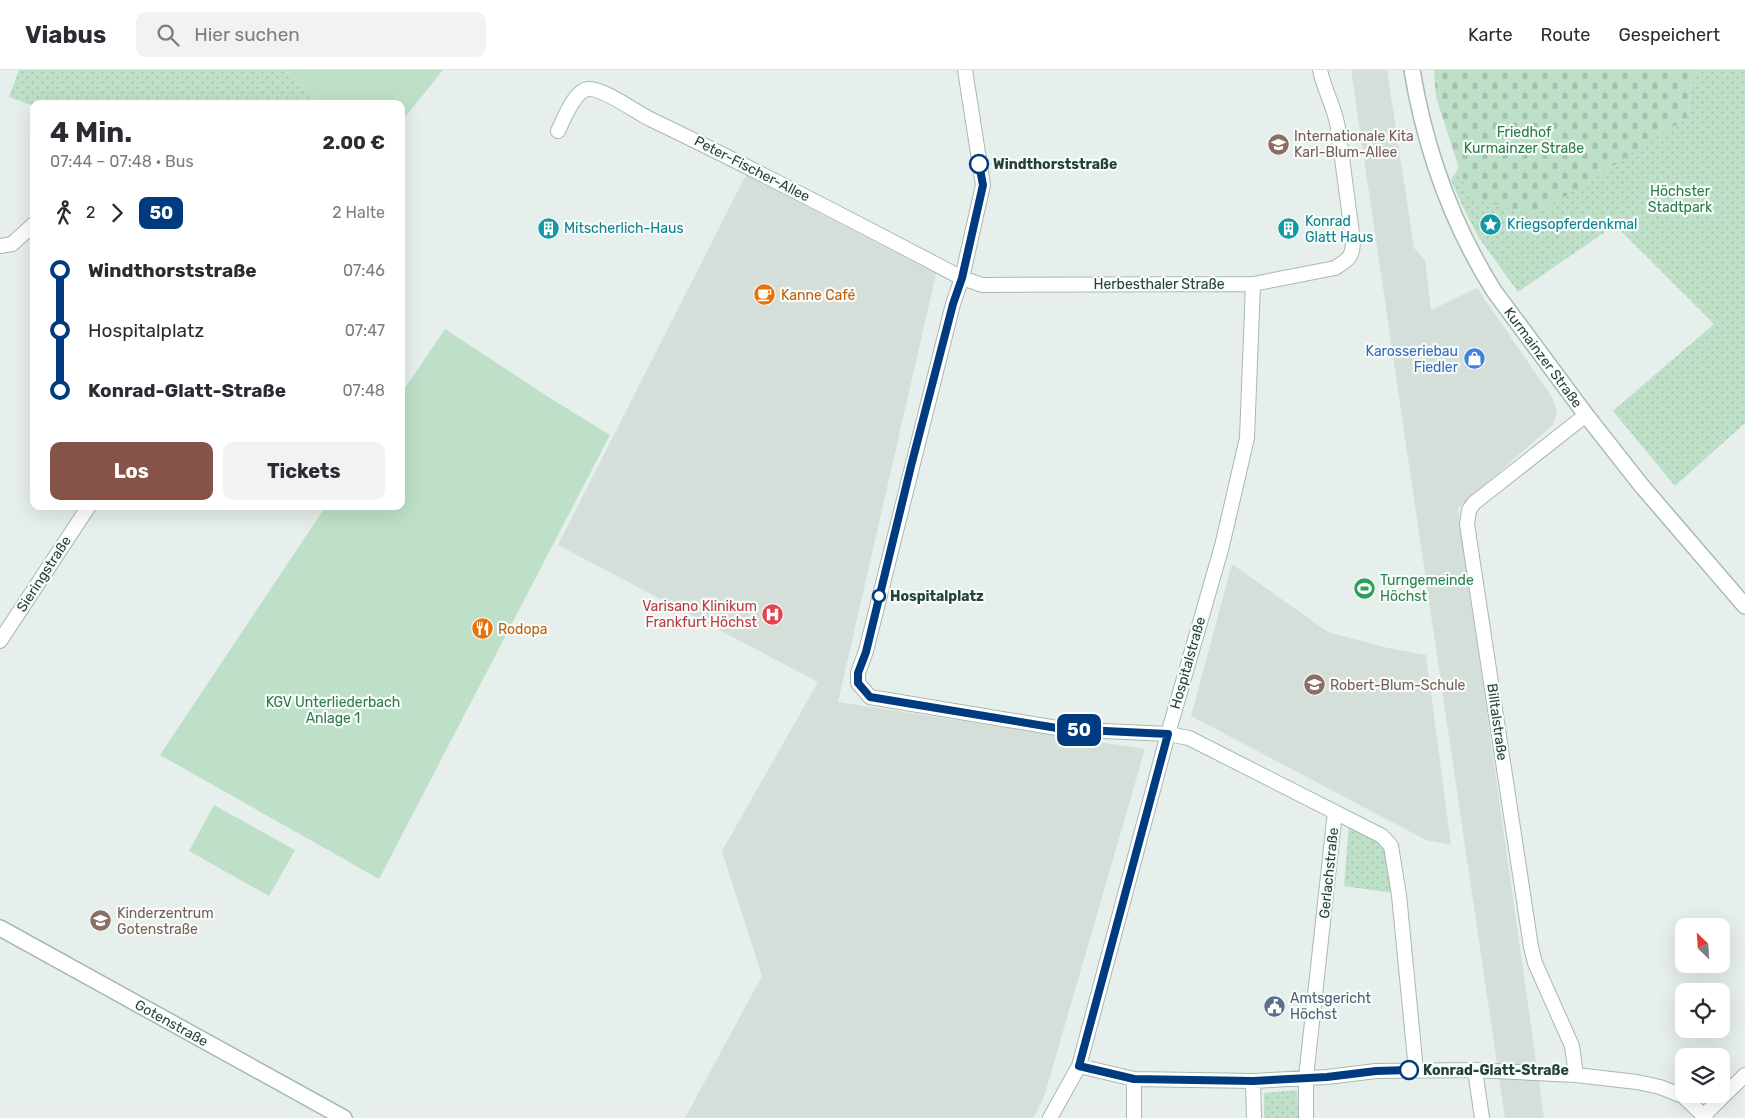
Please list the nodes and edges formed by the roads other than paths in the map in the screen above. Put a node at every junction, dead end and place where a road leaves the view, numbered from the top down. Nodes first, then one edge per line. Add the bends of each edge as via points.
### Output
1 (965, 70) edge
2 (1320, 70) edge
3 (1412, 70) edge
4 (558, 131) dead end
5 (30, 228) edge
6 (0, 246) edge
7 (962, 278) junction
8 (1253, 284) junction
9 (1586, 415) junction
10 (86, 510) edge
11 (1745, 606) edge
12 (0, 641) edge
13 (1168, 734) junction
14 (1335, 812) junction
15 (0, 928) edge
16 (1079, 1066) junction
17 (1416, 1070) junction
18 (1475, 1070) junction
19 (1576, 1075) junction
20 (1745, 1075) edge
21 (1306, 1077) junction
22 (1134, 1079) junction
23 (1253, 1081) junction
24 (1705, 1117) edge
25 (344, 1118) edge
26 (1050, 1118) edge
27 (1134, 1118) edge
28 (1254, 1118) edge
29 (1306, 1118) edge
30 (1482, 1118) edge

1 - 7 street via 983,185
2 - 8 street, Herbesthaler Straße via 1336,114 1353,240 1351,255 1335,268
3 - 9 main road, Kurmainzer Straße via 1423,122 1447,199 1474,258 1494,291
4 - 7 street, Peter-Fischer-Allee via 576,96 586,89 598,89 644,116
5 - 6 street via 12,244
7 - 8 street, Herbesthaler Straße via 982,284
7 - 13 street via 911,466 858,683 870,697 1063,729
8 - 13 street, Hospitalstraße via 1247,438 1222,546
9 - 11 main road, Kurmainzer Straße
9 - 19 street, Billtalstraße via 1474,503 1469,510 1467,524 1531,947 1572,1046
10 - 12 street, Sieringstraße
13 - 14 street, Gerlachstraße via 1189,738
13 - 16 street, Hospitalstraße
14 - 17 street via 1382,836 1391,846
14 - 21 street, Gerlachstraße
15 - 25 main road, Gotenstraße
16 - 22 street
16 - 26 street, Hospitalstraße
17 - 18 street
17 - 21 street
18 - 19 street
18 - 30 street
19 - 24 street via 1660,1087 1683,1096
20 - 24 street
21 - 23 street
21 - 29 street, Gerlachstraße
22 - 23 street
22 - 27 street
23 - 28 street

